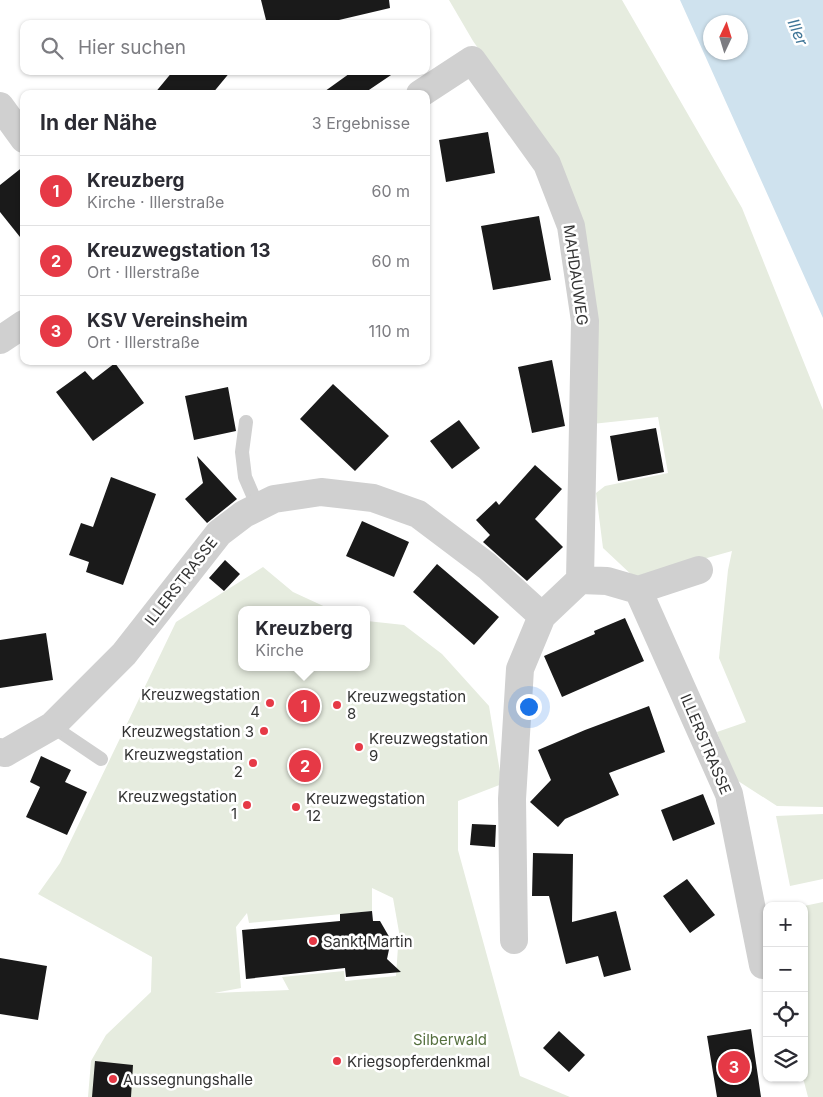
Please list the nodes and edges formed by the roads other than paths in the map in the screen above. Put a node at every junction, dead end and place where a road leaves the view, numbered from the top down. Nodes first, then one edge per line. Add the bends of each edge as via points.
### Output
1 (426, 90) edge
2 (0, 106) edge
3 (20, 134) edge
4 (20, 327) edge
5 (0, 340) edge
6 (246, 422) dead end
7 (258, 507) junction
8 (699, 570) dead end
9 (580, 580) junction
10 (638, 590) junction
11 (542, 616) junction
12 (52, 726) junction
13 (101, 759) dead end
14 (2, 761) edge
15 (514, 940) dead end
16 (763, 965) dead end

1 - 9 street, MAHDAUWEG via 472,60 547,164 571,226 585,321
2 - 3 street
4 - 5 street
6 - 7 lane via 242,452 245,477
7 - 11 street, ILLERSTRASSE via 274,499 321,492 373,498 418,514 487,566
7 - 12 street, ILLERSTRASSE via 219,533 124,654
8 - 10 street
9 - 10 street via 607,580
9 - 11 street
10 - 16 street, ILLERSTRASSE via 729,794
11 - 15 street via 520,669 512,799
12 - 13 lane
12 - 14 street, ILLERSTRASSE

